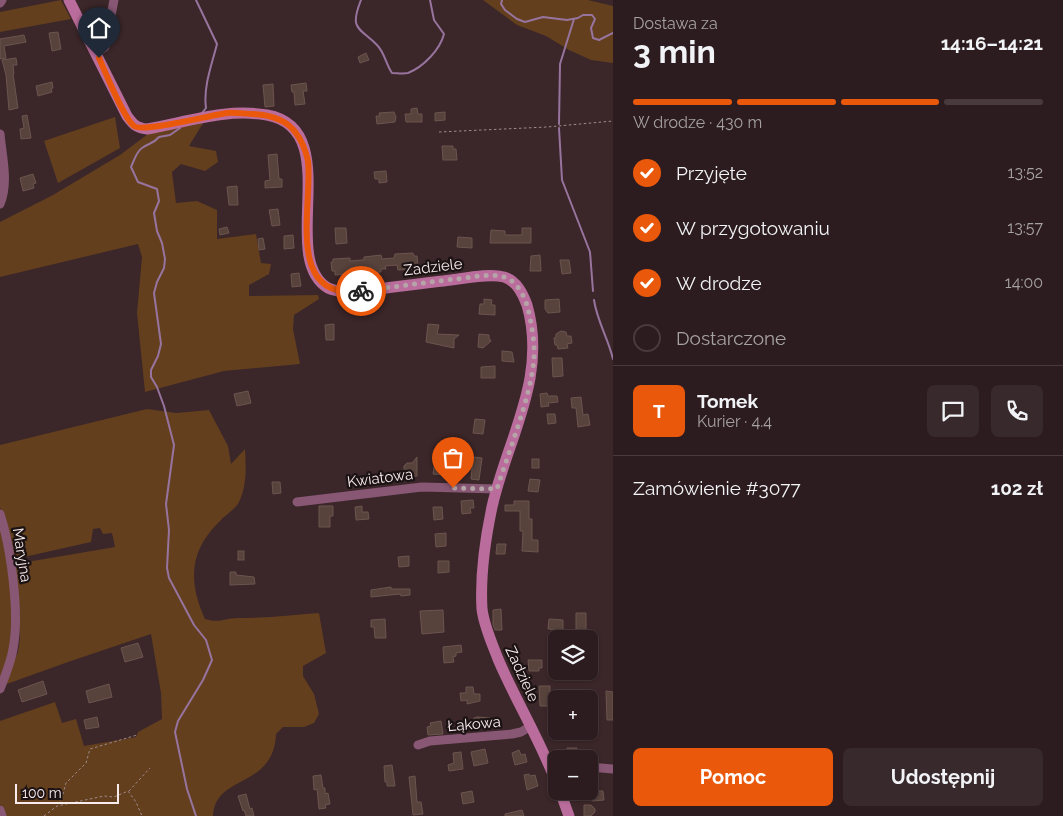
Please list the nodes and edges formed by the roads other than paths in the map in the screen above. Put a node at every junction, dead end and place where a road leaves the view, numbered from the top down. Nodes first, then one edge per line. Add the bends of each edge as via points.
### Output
1 (2, 0) edge
2 (69, 0) edge
3 (114, 0) edge
4 (0, 3) edge
5 (98, 56) junction
6 (0, 134) edge
7 (0, 204) edge
8 (497, 489) junction
9 (297, 502) dead end
10 (0, 514) edge
11 (0, 689) edge
12 (531, 726) junction
13 (418, 745) dead end
14 (548, 756) edge
15 (598, 768) edge
16 (613, 769) edge
17 (563, 800) edge
18 (0, 810) edge
19 (2, 816) edge
20 (569, 816) edge

1 - 4 street
2 - 5 street
3 - 5 street via 105,47
5 - 8 street, Zadziele via 127,116 138,128 229,113 269,115 286,122 303,145 308,160 309,261 328,287 350,293 471,277 494,276 512,281 524,297 531,323 534,357 528,389
6 - 7 street via 4,194
8 - 9 street, Kwiatowa via 422,487
8 - 12 street, Zadziele via 486,537 483,616 509,685
10 - 11 street, Maryjna via 13,578 15,631 13,651
12 - 13 street, Łąkowa via 512,734 430,741
12 - 14 street, Zadziele
15 - 16 street
17 - 20 street
18 - 19 street

